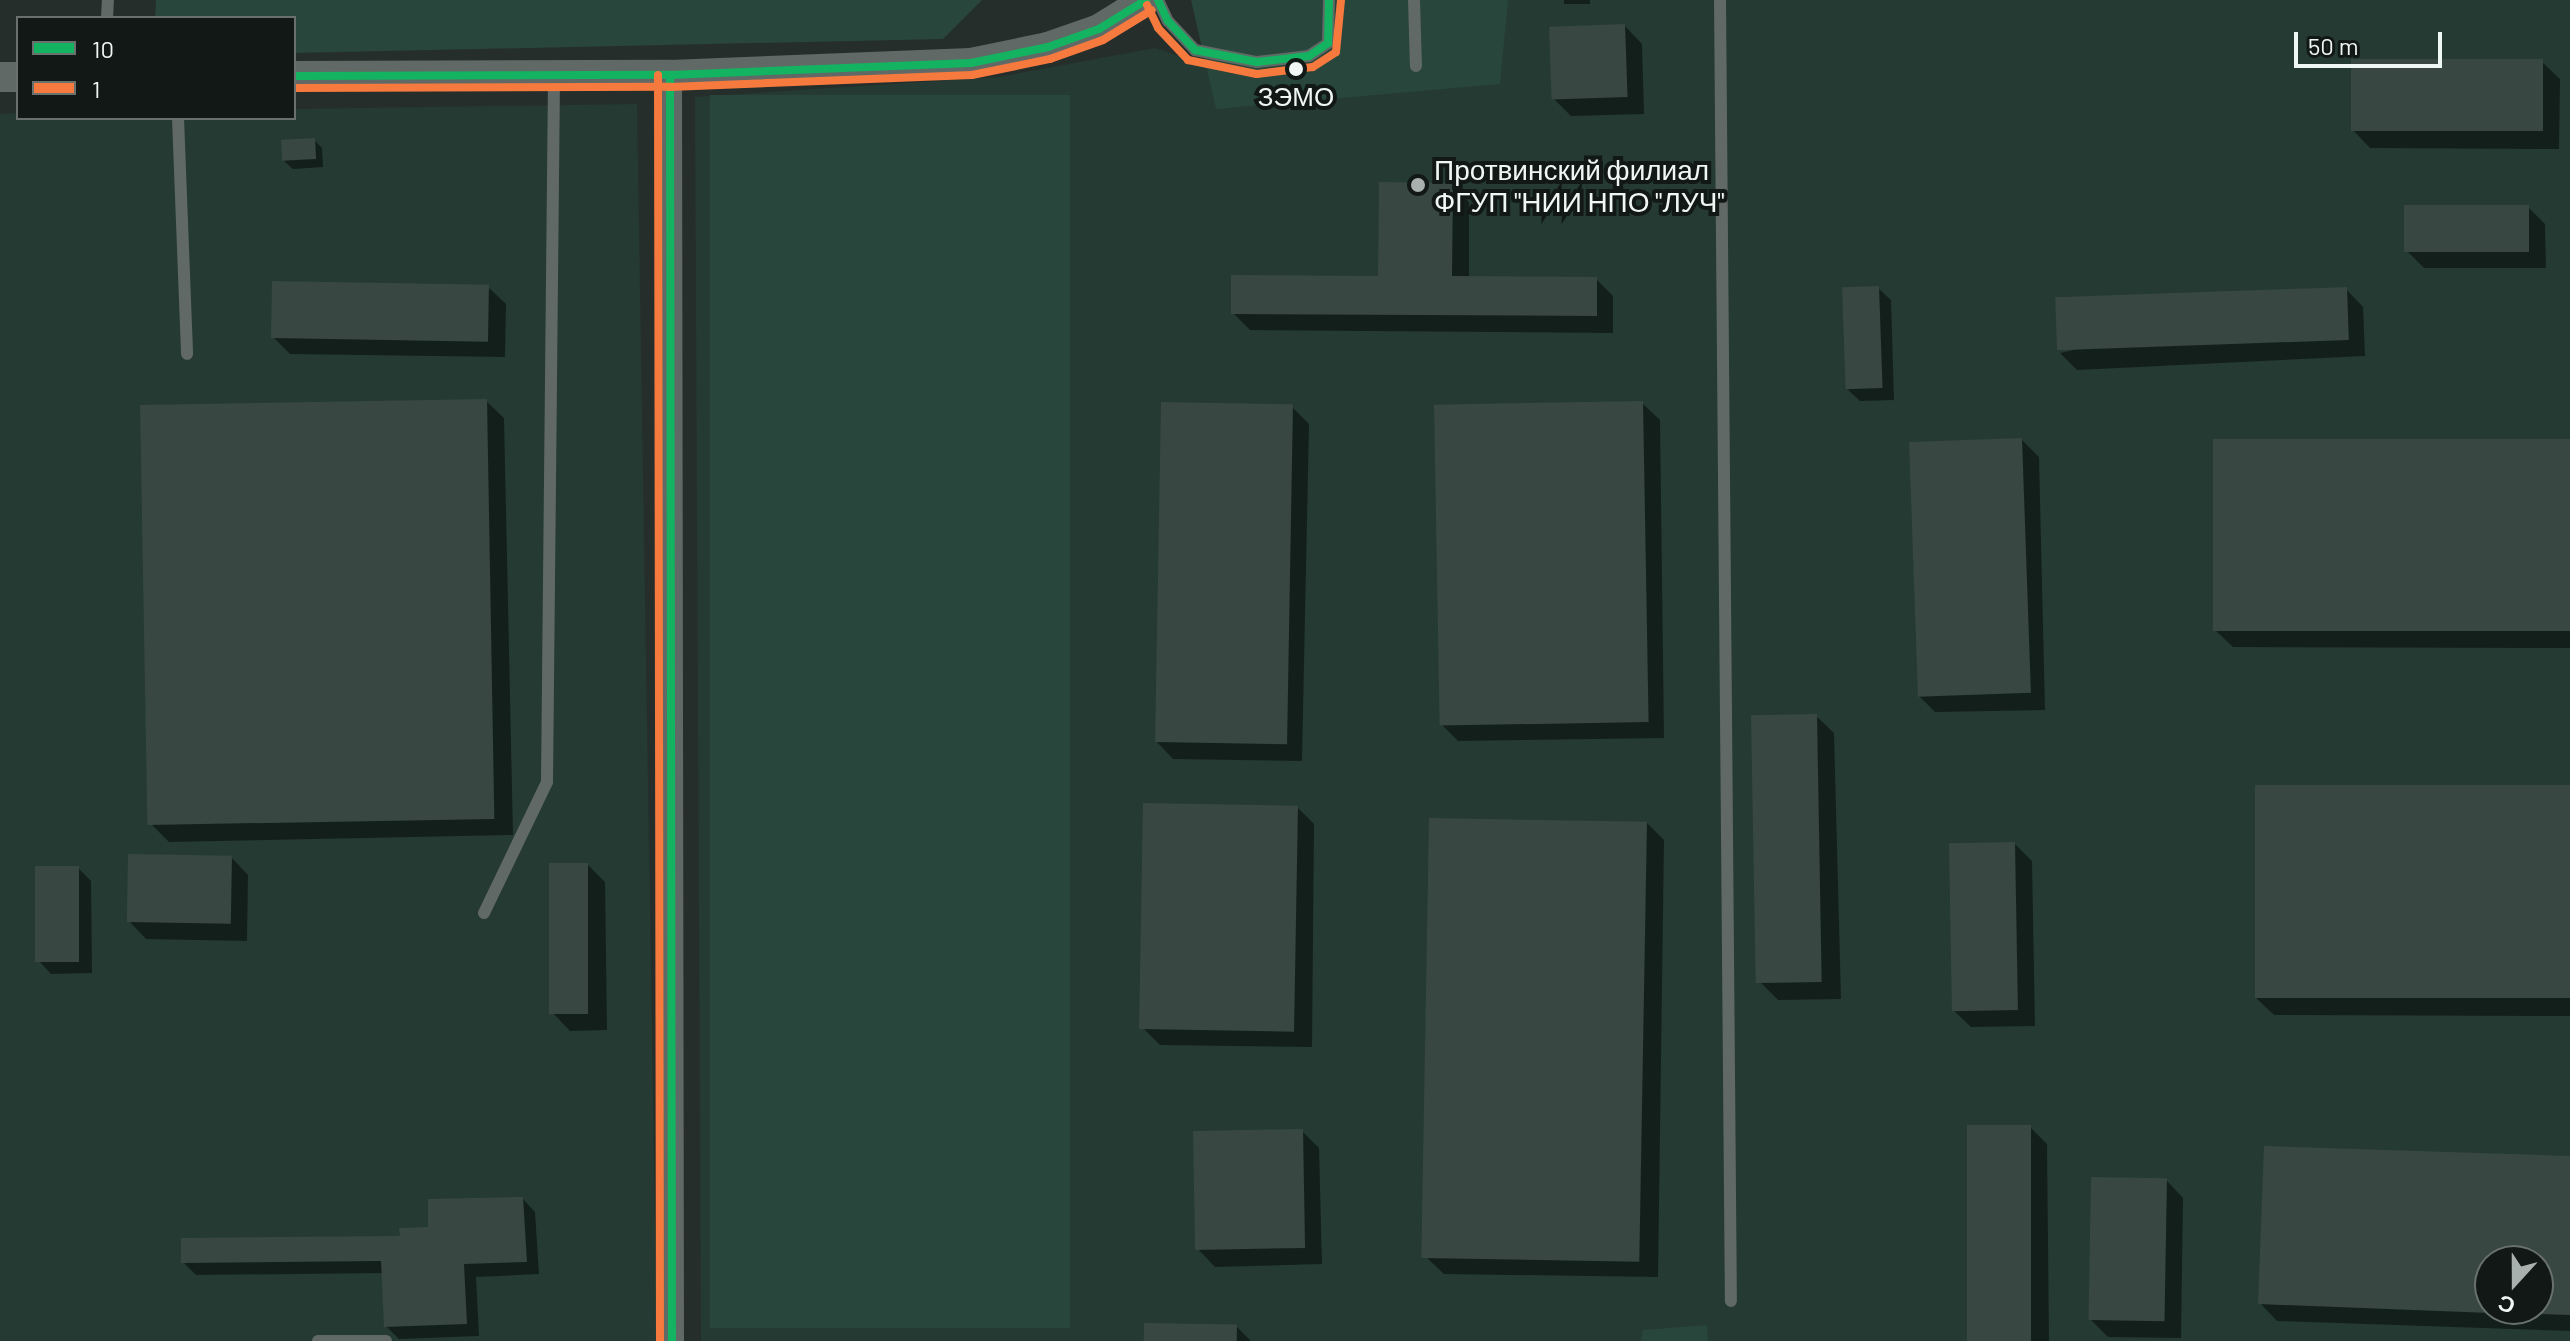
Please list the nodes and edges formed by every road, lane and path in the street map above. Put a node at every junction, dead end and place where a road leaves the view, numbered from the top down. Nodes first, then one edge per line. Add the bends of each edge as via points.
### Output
1 (1146, 0) edge
2 (1158, 0) edge
3 (1329, 0) edge
4 (1414, 0) edge
5 (1720, 0) edge
6 (1416, 66) dead end
7 (670, 75) junction
8 (296, 76) edge
9 (554, 76) junction
10 (178, 120) edge
11 (187, 354) dead end
12 (484, 913) dead end
13 (1731, 1301) dead end
14 (318, 1341) edge
15 (386, 1341) edge
16 (672, 1341) edge

1 - 7 street via 1099,29 1048,47 971,63
2 - 3 lane via 1168,21 1195,50 1257,62 1309,56 1328,43
4 - 6 lane
5 - 13 lane
7 - 9 street
7 - 16 street
8 - 9 street
9 - 12 lane via 547,782
10 - 11 lane
14 - 15 lane

